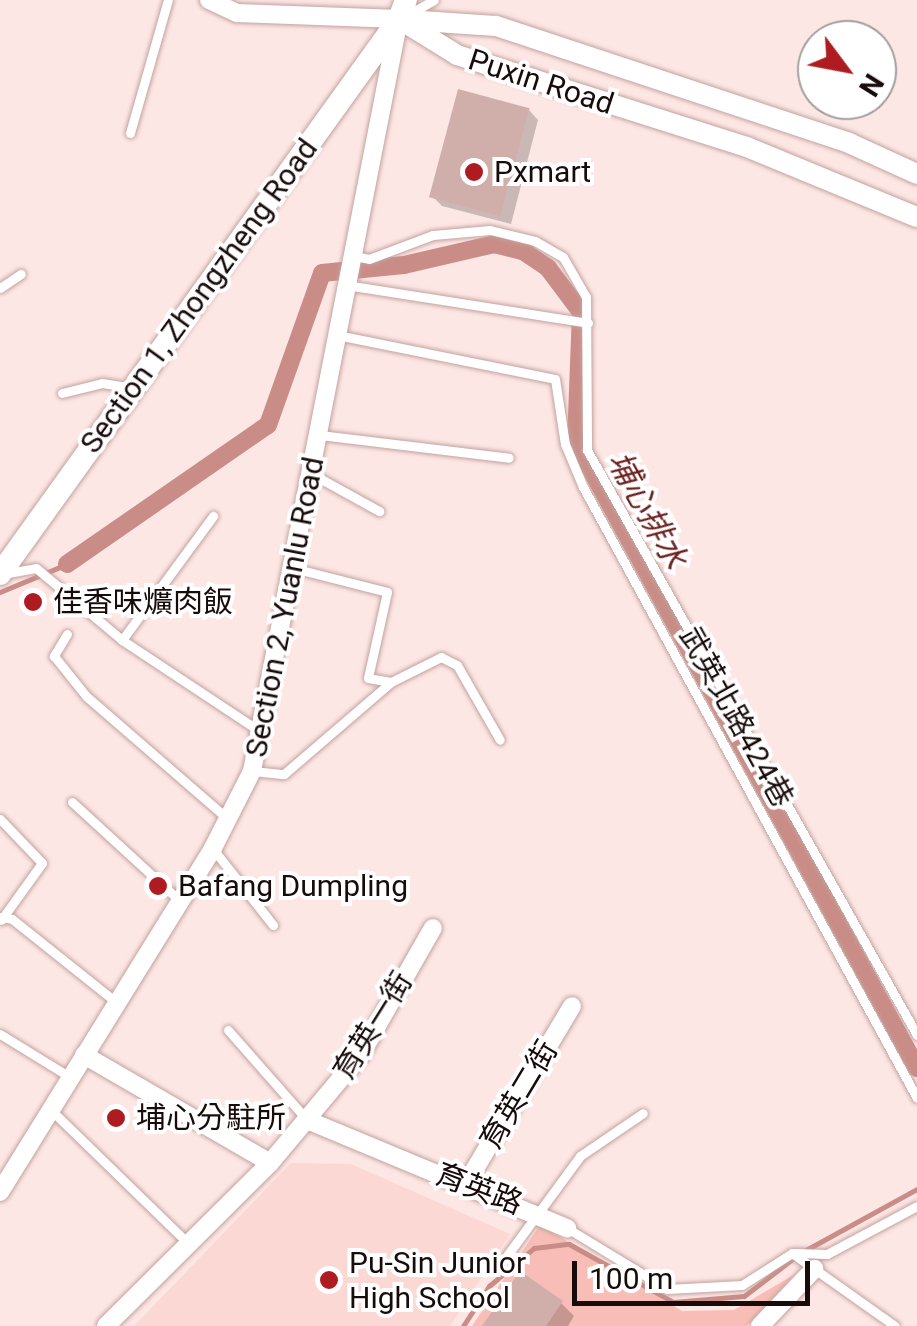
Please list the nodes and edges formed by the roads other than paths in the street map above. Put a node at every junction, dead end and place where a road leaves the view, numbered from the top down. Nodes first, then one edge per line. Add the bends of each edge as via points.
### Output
1 (168, 0) edge
2 (209, 0) edge
3 (434, 0) edge
4 (400, 6) edge
5 (130, 133) dead end
6 (917, 174) edge
7 (917, 217) edge
8 (351, 256) junction
9 (20, 274) dead end
10 (346, 285) junction
11 (0, 288) edge
12 (588, 323) junction
13 (337, 335) junction
14 (132, 388) junction
15 (62, 392) dead end
16 (320, 435) junction
17 (510, 458) dead end
18 (312, 474) junction
19 (379, 511) dead end
20 (213, 516) dead end
21 (292, 568) junction
22 (0, 574) edge
23 (67, 634) dead end
24 (122, 640) junction
25 (391, 682) junction
26 (262, 732) junction
27 (500, 740) dead end
28 (252, 771) junction
29 (72, 802) dead end
30 (0, 818) edge
31 (228, 818) junction
32 (212, 848) junction
33 (179, 900) junction
34 (1, 919) edge
35 (274, 925) dead end
36 (433, 928) dead end
37 (116, 1002) junction
38 (572, 1006) dead end
39 (228, 1030) dead end
40 (0, 1034) edge
41 (917, 1035) edge
42 (84, 1056) junction
43 (70, 1077) junction
44 (917, 1098) edge
45 (50, 1110) junction
46 (643, 1112) dead end
47 (307, 1120) junction
48 (270, 1164) junction
49 (466, 1184) junction
50 (0, 1192) edge
51 (917, 1206) edge
52 (537, 1212) junction
53 (567, 1228) joint
54 (189, 1244) junction
55 (792, 1253) junction
56 (503, 1261) dead end
57 (814, 1269) junction
58 (106, 1326) edge
59 (760, 1326) edge
60 (895, 1326) edge

1 - 5 lane
2 - 4 street via 237,13
3 - 4 lane
4 - 6 street, Puxin Road via 496,26 850,143
4 - 7 street, Puxin Road via 457,56 747,147
4 - 8 street, Section 2, Yuanlu Road
4 - 14 main road, Section 1, Zhongzheng Road
8 - 10 street, Section 2, Yuanlu Road
8 - 12 lane, 武英北路424巷 via 369,259 433,235 490,230 535,240 563,257 586,297
9 - 11 lane
10 - 12 lane
10 - 13 street, Section 2, Yuanlu Road
12 - 41 lane, 武英北路424巷 via 587,450
13 - 16 street, Section 2, Yuanlu Road
13 - 44 lane via 555,378 565,444 584,487
14 - 15 lane via 102,383
14 - 22 main road, Section 1, Zhongzheng Road
16 - 17 lane
16 - 18 street, Section 2, Yuanlu Road
18 - 19 lane
18 - 21 street, Section 2, Yuanlu Road
20 - 24 lane
21 - 25 lane via 387,592 368,678
21 - 26 street, Section 2, Yuanlu Road
22 - 24 lane via 36,568
23 - 31 lane via 54,656 86,696
24 - 26 lane
25 - 27 lane via 441,657 457,665
25 - 28 lane via 284,774
26 - 28 street, Section 2, Yuanlu Road
28 - 31 street, Section 2, Yuanlu Road
29 - 33 lane
30 - 34 lane via 42,863
31 - 32 street, Section 2, Yuanlu Road
32 - 33 street, Section 2, Yuanlu Road
32 - 35 lane
33 - 37 street, Section 2, Yuanlu Road
34 - 37 lane
36 - 47 street, 育英一街 via 362,1054
37 - 42 street, Section 2, Yuanlu Road
38 - 49 street, 育英二街
39 - 47 lane
40 - 43 lane
42 - 43 street, Section 2, Yuanlu Road
42 - 48 street
43 - 45 street, Section 2, Yuanlu Road
45 - 50 street, Section 2, Yuanlu Road
45 - 54 lane
46 - 52 lane via 580,1156
47 - 48 street
47 - 49 street, 育英路
48 - 54 street
49 - 52 street, 育英路
51 - 55 lane via 828,1254
52 - 53 street, 育英路
52 - 56 lane
53 - 55 lane, 育英路 via 667,1288 742,1285
54 - 58 street
55 - 57 lane
57 - 59 street
57 - 60 lane

